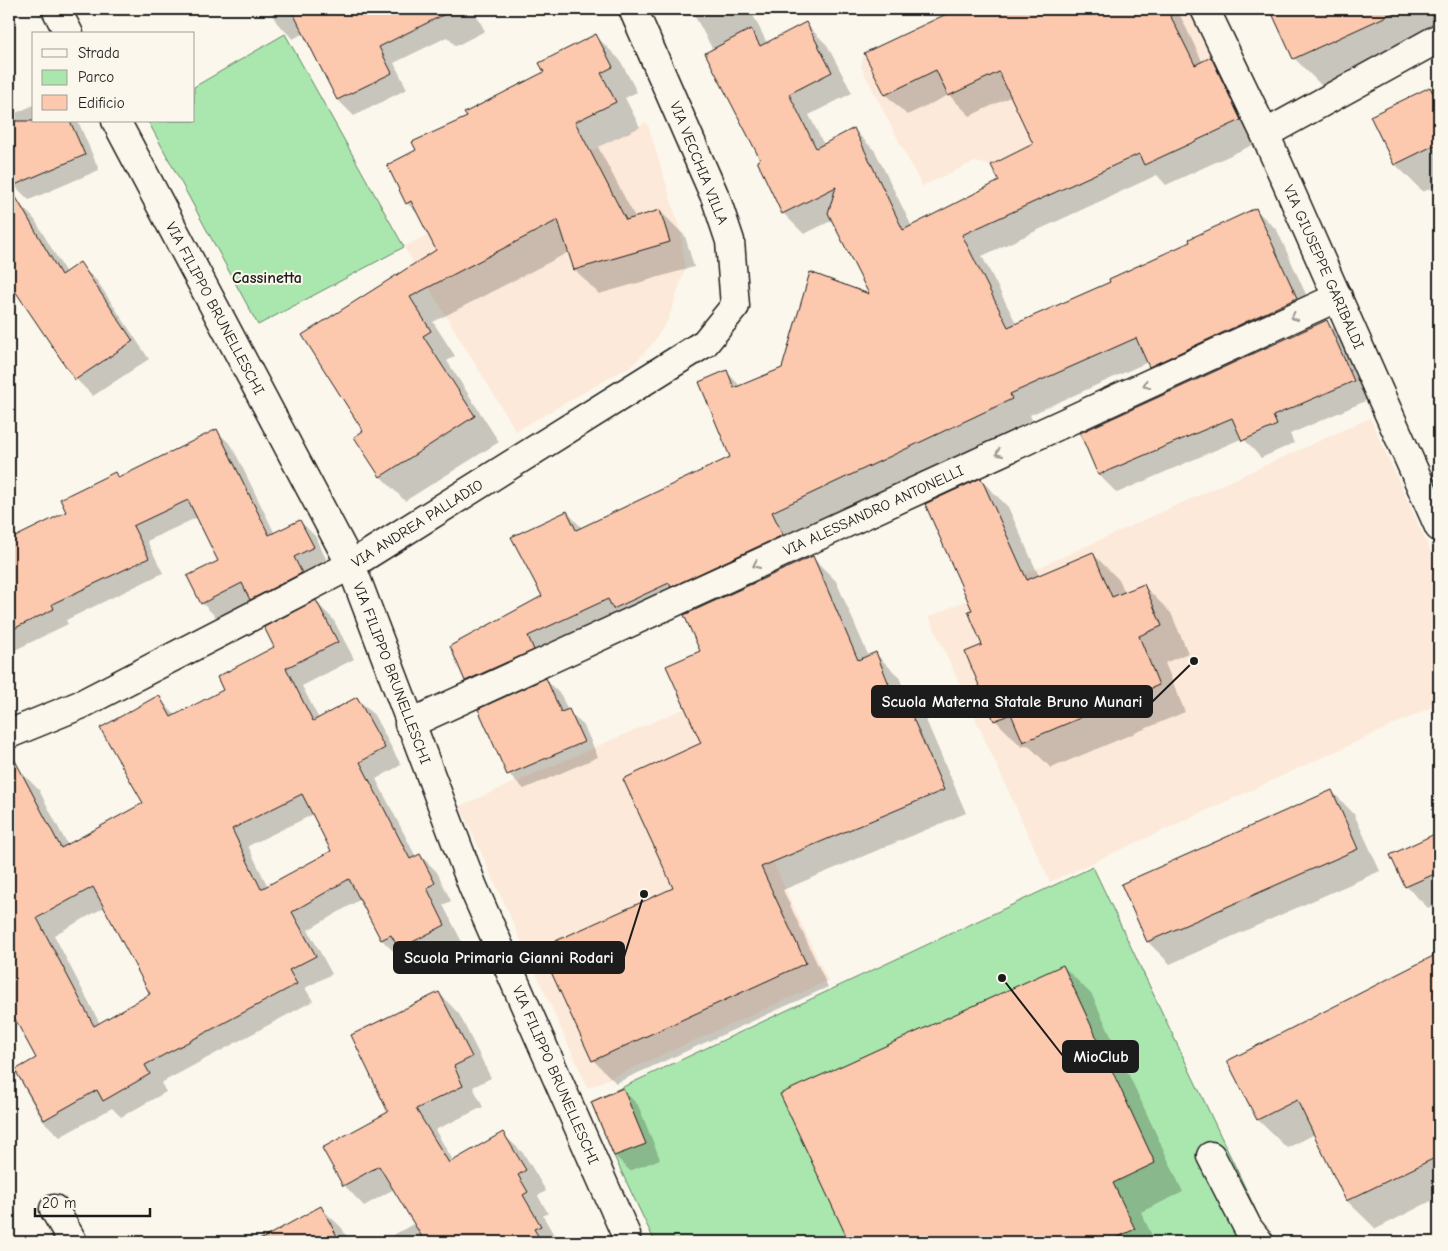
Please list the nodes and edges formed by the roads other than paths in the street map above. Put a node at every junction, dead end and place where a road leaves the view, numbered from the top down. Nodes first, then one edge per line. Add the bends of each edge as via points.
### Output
1 (56, 9) edge
2 (633, 9) edge
3 (1205, 9) edge
4 (68, 32) edge
5 (1439, 38) edge
6 (117, 122) edge
7 (1265, 134) junction
8 (1338, 297) junction
9 (705, 343) joint
10 (1439, 527) edge
11 (352, 565) junction
12 (410, 724) junction
13 (9, 734) edge
14 (1211, 1156) dead end
15 (54, 1209) dead end
16 (73, 1242) edge
17 (625, 1242) edge
18 (1259, 1242) edge

1 - 4 street
2 - 9 street, VIA VECCHIA VILLA via 716,198 730,242 735,306
3 - 7 street, VIA GIUSEPPE GARIBALDI
5 - 7 street
6 - 11 street, VIA FILIPPO BRUNELLESCHI
7 - 8 street, VIA GIUSEPPE GARIBALDI
8 - 10 street, VIA GIUSEPPE GARIBALDI
8 -> 12 street, VIA ALESSANDRO ANTONELLI
9 - 11 street, VIA ANDREA PALLADIO
11 - 12 street, VIA FILIPPO BRUNELLESCHI
11 - 13 street, VIA ANDREA PALLADIO via 80,705
12 - 17 street, VIA FILIPPO BRUNELLESCHI via 473,887 626,1235
14 - 18 street via 1248,1228
15 - 16 street

